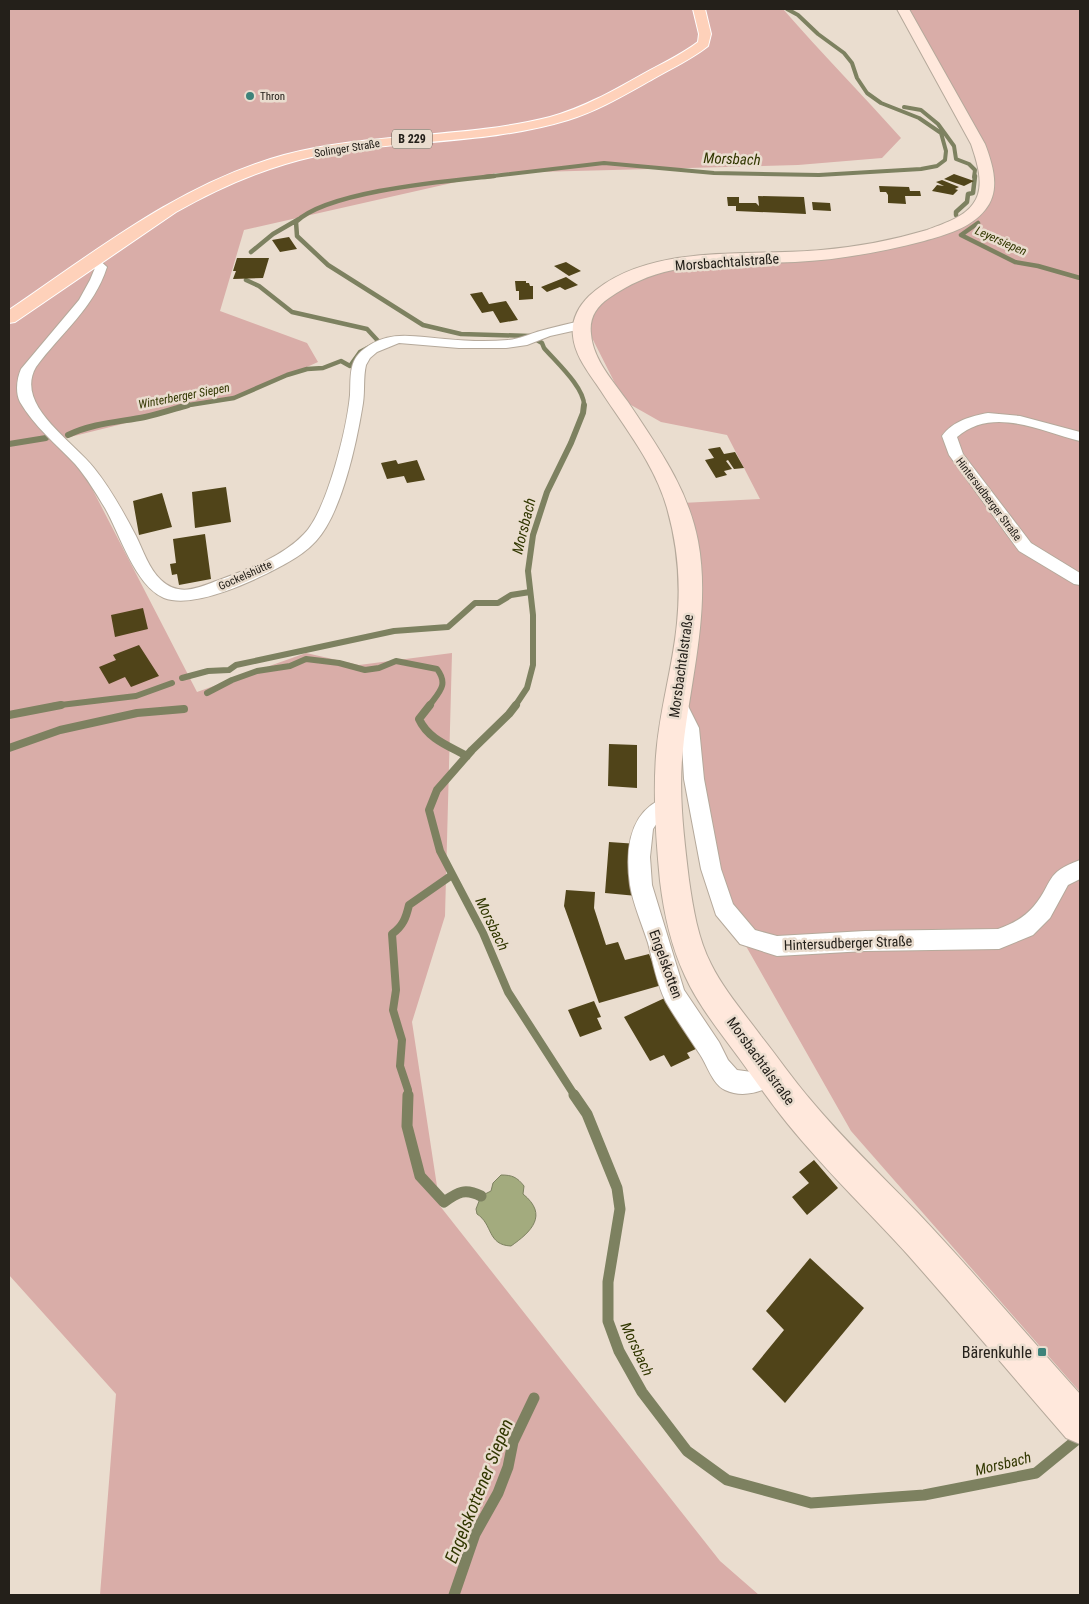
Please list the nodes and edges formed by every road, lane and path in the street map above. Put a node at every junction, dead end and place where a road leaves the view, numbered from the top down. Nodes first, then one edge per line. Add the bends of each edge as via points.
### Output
1 (699, 9) edge
2 (903, 9) edge
3 (93, 261) junction
4 (9, 318) edge
5 (581, 325) junction
6 (1080, 437) edge
7 (1080, 580) edge
8 (677, 702) junction
9 (669, 804) junction
10 (1080, 868) edge
11 (771, 1074) junction
12 (1080, 1424) edge

1 - 3 main road, Solinger Straße / B 229 via 704,43 584,110 514,128 365,144 272,164 190,196
2 - 5 main road, Morsbachtalstraße via 983,155 985,191 983,201 974,213 958,224 936,232 845,251 717,260 652,270 602,294 589,307
3 - 4 main road, Solinger Straße / B 229
3 - 5 street, Gockelshütte via 101,267 96,286 77,313 30,366 24,380 26,399 88,471 148,576 156,586 176,597 204,593 255,571 301,546 318,529 329,506 350,430 358,366 363,356 399,339 466,345 506,344
5 - 8 main road, Morsbachtalstraße via 582,342 590,359 650,449 669,485 687,541 690,623
6 - 7 street, Hintersudberger Straße via 1018,418 980,418 961,426 949,436 956,455 1025,547
8 - 9 main road, Morsbachtalstraße via 669,754
8 - 10 street, Hintersudberger Straße via 690,728 694,779 711,869 724,909 748,937 777,946 999,938 1025,928 1042,912 1061,879
9 - 11 main road, Morsbachtalstraße via 675,882 688,946 709,988
9 - 11 street, Engelskotten via 650,816 643,827 640,885 674,994 731,1082 754,1083
11 - 12 main road, Morsbachtalstraße via 799,1112

